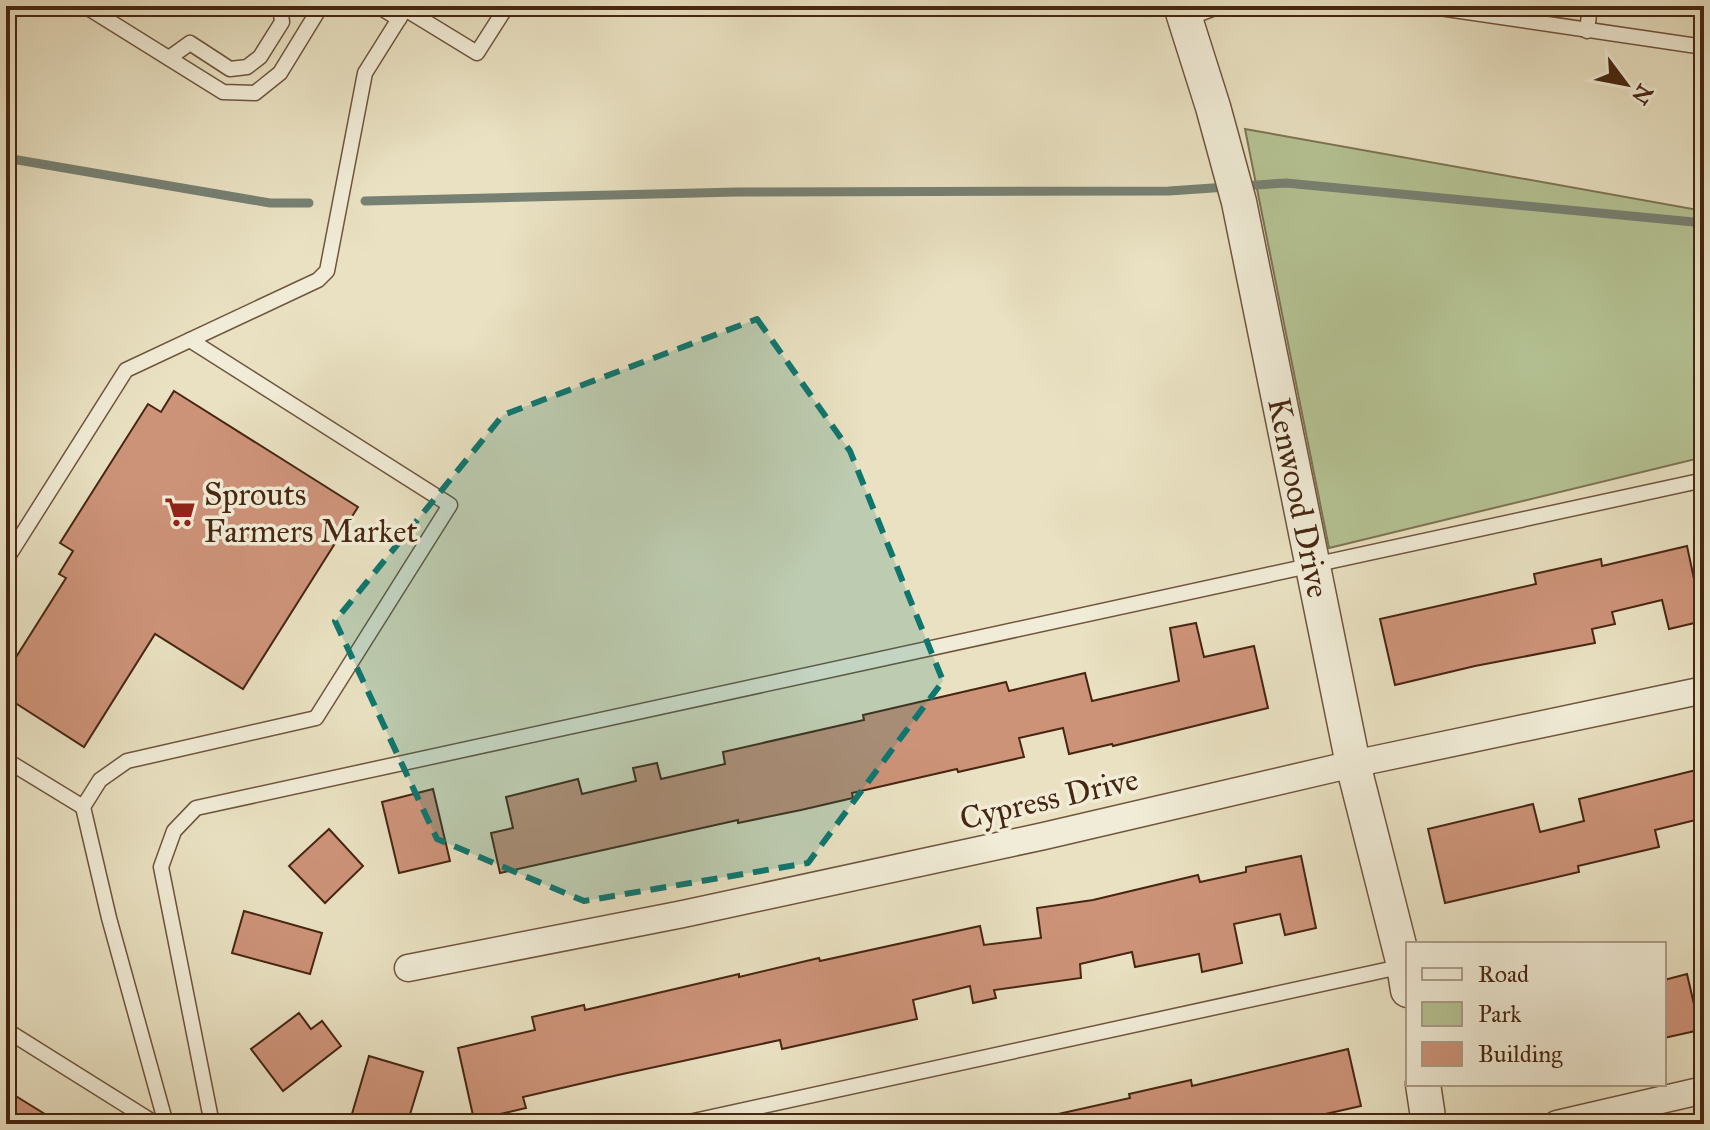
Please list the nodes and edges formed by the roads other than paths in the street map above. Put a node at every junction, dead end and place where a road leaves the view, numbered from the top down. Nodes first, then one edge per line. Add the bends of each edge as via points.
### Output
1 (85, 6) edge
2 (280, 6) edge
3 (321, 6) edge
4 (378, 6) edge
5 (507, 6) edge
6 (1220, 6) edge
7 (1426, 6) edge
8 (1590, 6) edge
9 (404, 11) edge
10 (1183, 13) edge
11 (1587, 31) junction
12 (1704, 47) edge
13 (169, 58) junction
14 (190, 340) junction
15 (1704, 480) edge
16 (6, 560) edge
17 (1314, 564) junction
18 (1704, 690) edge
19 (6, 760) edge
20 (1353, 764) junction
21 (83, 807) junction
22 (408, 968) dead end
23 (1406, 978) edge
24 (6, 1030) edge
25 (1423, 1086) edge
26 (1704, 1090) edge
27 (1614, 1117) edge
28 (156, 1124) edge
29 (166, 1124) edge
30 (212, 1124) edge
31 (680, 1124) edge
32 (1429, 1124) edge
33 (1557, 1124) edge

1 - 13 lane
2 - 13 lane via 282,22 260,57 247,67 230,69 190,43
3 - 13 lane via 280,73 255,93 223,92
4 - 9 lane
5 - 9 lane via 477,53
6 - 10 lane
7 - 11 lane
8 - 11 lane
9 - 14 lane via 365,73 327,271
10 - 17 street, Kenwood Drive via 1239,202
11 - 12 lane
14 - 16 lane via 126,370
14 - 21 lane via 450,505 316,718 127,761 100,780
15 - 17 lane
17 - 20 street, Kenwood Drive
17 - 30 lane via 196,808 174,831 161,867
18 - 20 street, Cypress Drive
19 - 21 lane
20 - 22 street, Cypress Drive via 999,846
20 - 23 street, Kenwood Drive
21 - 29 lane
23 - 31 lane
24 - 28 lane
25 - 32 street
26 - 27 street
27 - 33 street

